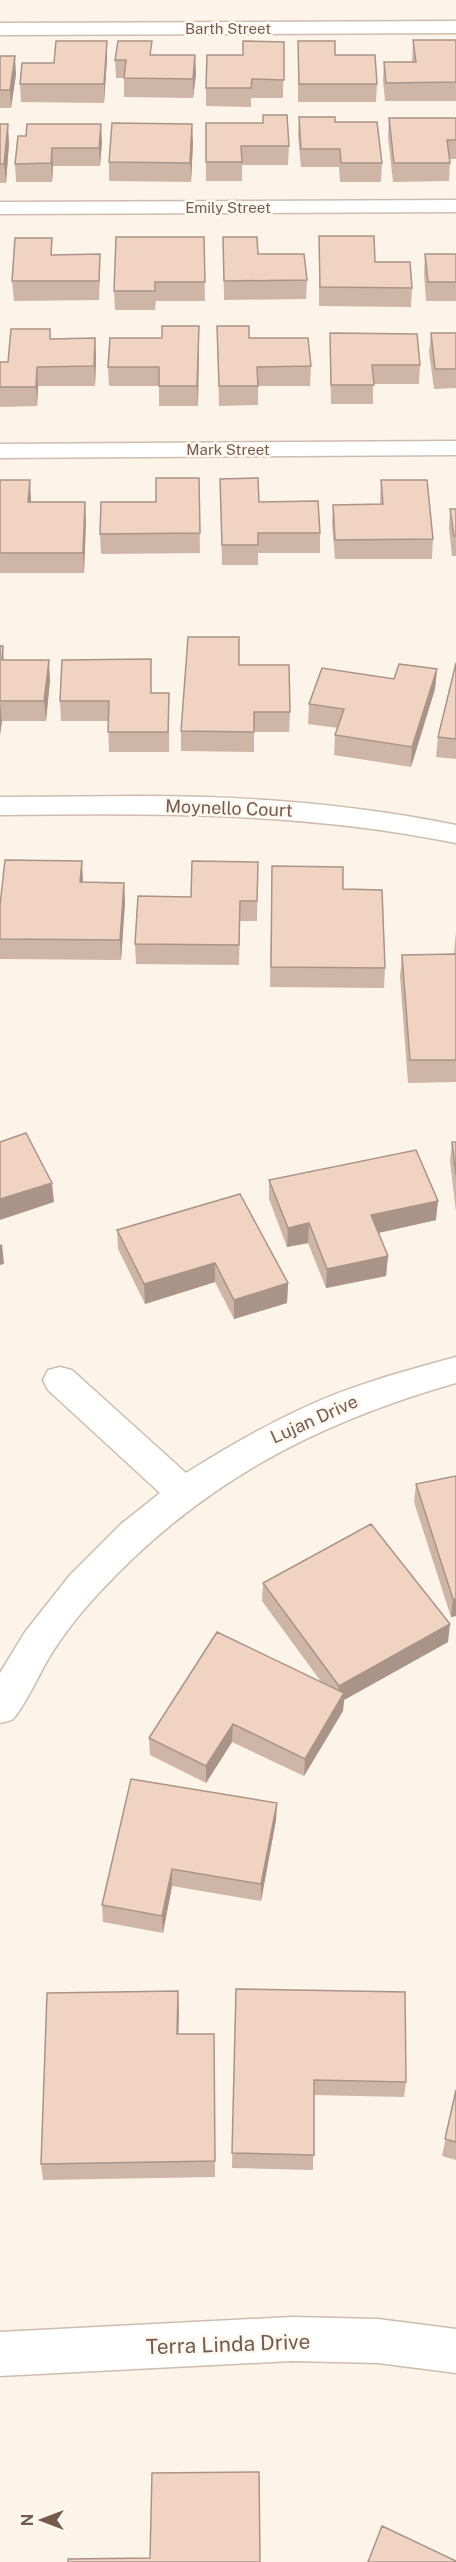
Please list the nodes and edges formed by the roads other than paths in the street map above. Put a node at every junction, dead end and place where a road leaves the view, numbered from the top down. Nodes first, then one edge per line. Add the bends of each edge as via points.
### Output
1 (456, 27) edge
2 (0, 29) edge
3 (456, 206) edge
4 (0, 208) edge
5 (456, 448) edge
6 (0, 451) edge
7 (0, 806) edge
8 (456, 834) edge
9 (456, 1370) edge
10 (60, 1380) dead end
11 (184, 1493) junction
12 (0, 1707) edge
13 (456, 2351) edge
14 (0, 2354) edge

1 - 2 street, Barth Street
3 - 4 street, Emily Street
5 - 6 street, Mark Street
7 - 8 street, Moynello Court via 285,809
9 - 11 street, Lujan Drive via 356,1399 296,1424 237,1456
10 - 11 street
11 - 12 street, Lujan Drive via 138,1529 91,1576 48,1630
13 - 14 street, Terra Linda Drive via 378,2341 292,2339

